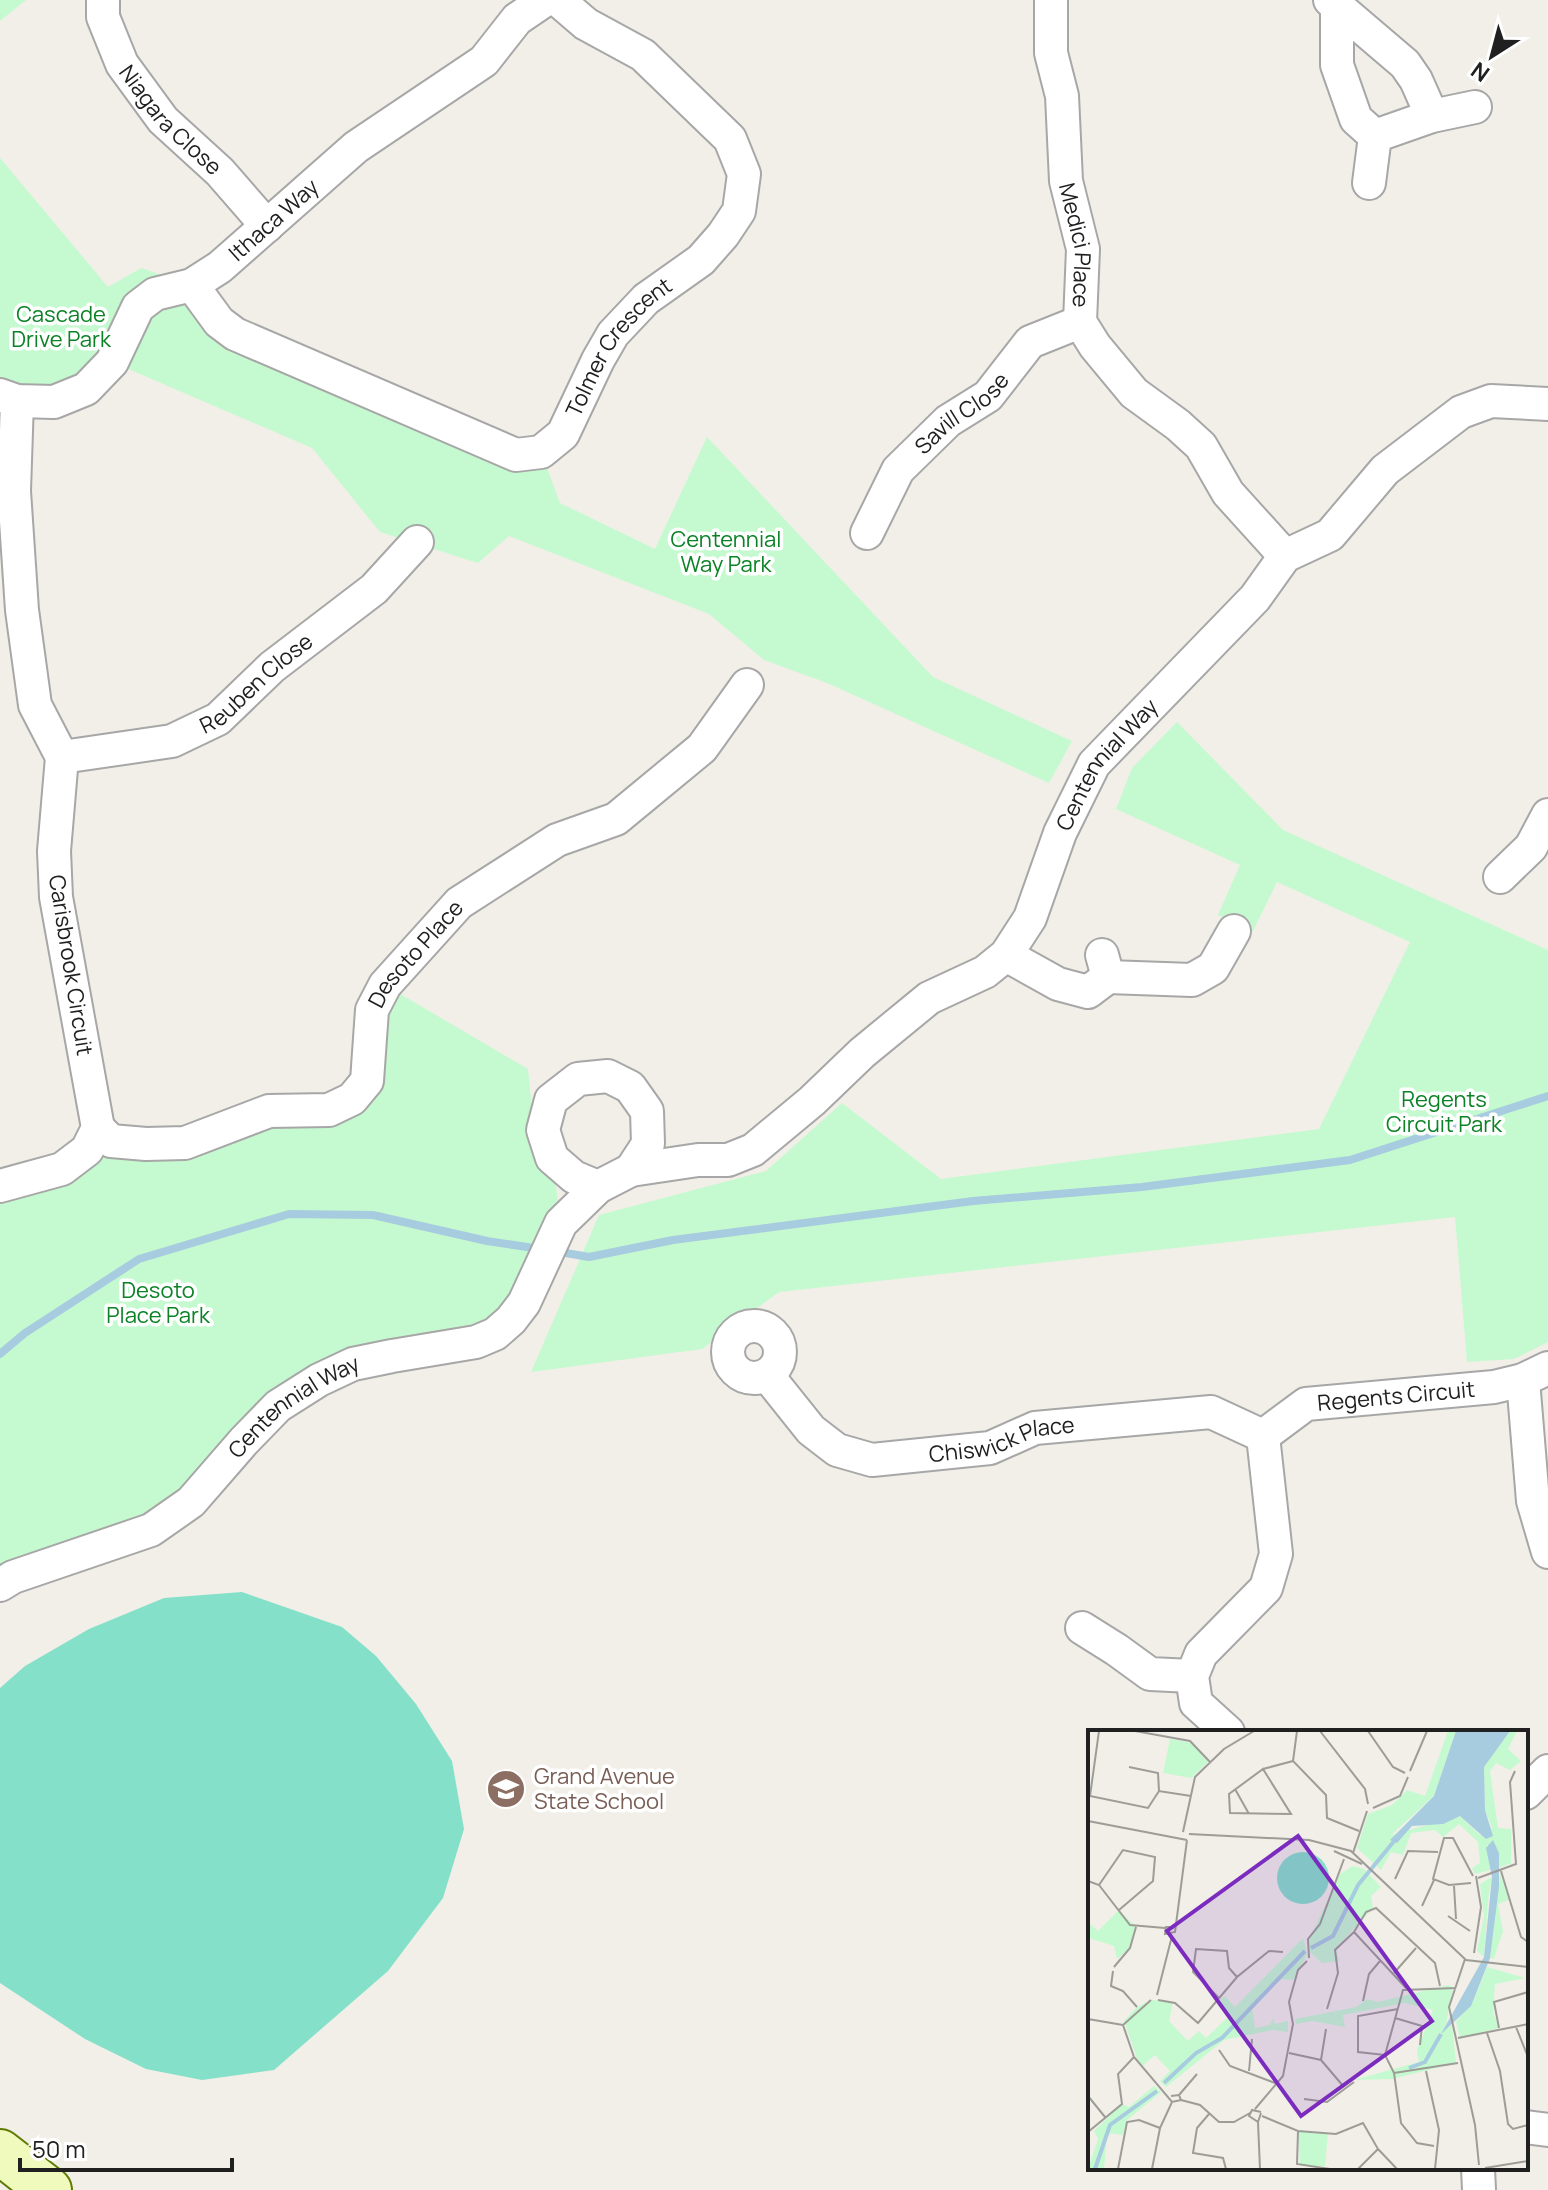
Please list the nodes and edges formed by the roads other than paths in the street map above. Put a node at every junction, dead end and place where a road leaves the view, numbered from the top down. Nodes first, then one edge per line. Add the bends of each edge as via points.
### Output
1 (103, 0) edge
2 (545, 0) edge
3 (558, 0) edge
4 (1051, 0) edge
5 (1334, 3) edge
6 (1475, 107) dead end
7 (1432, 116) junction
8 (1375, 136) junction
9 (1369, 183) dead end
10 (267, 226) junction
11 (192, 285) junction
12 (1080, 322) junction
13 (8, 398) edge
14 (1548, 404) edge
15 (867, 533) dead end
16 (417, 542) dead end
17 (1285, 556) junction
18 (10, 587) edge
19 (747, 685) dead end
20 (62, 757) junction
21 (1548, 815) edge
22 (1500, 877) dead end
23 (1234, 931) dead end
24 (1006, 955) junction
25 (647, 1111) junction
26 (98, 1128) junction
27 (552, 1158) junction
28 (698, 1160) junction
29 (631, 1170) junction
30 (0, 1186) edge
31 (598, 1187) junction
32 (558, 1232) junction
33 (1536, 1374) edge
34 (767, 1375) dead end
35 (1263, 1436) junction
36 (1548, 1552) edge
37 (0, 1585) edge
38 (1082, 1628) dead end
39 (1192, 1676) junction
40 (1226, 1730) edge
41 (1548, 1771) edge
42 (1528, 1791) edge
43 (0, 2141) edge
44 (27, 2173) edge

1 - 10 street, Niagara Close via 103,17 122,64 163,120 220,172
2 - 10 street, Ithaca Way via 517,19 484,61 356,147
3 - 11 street, Tolmer Crescent via 586,24 643,55 730,139 744,174 739,211 723,235 613,334 563,434 541,452 516,455 235,334 219,322
4 - 12 street, Medici Place via 1051,53 1062,96 1066,181 1083,249
5 - 7 street via 1405,64
5 - 8 street via 1337,65 1356,119
6 - 7 street
7 - 8 street
8 - 9 street
10 - 11 street, Ithaca Way
11 - 13 street, Ithaca Way via 155,294 138,307 112,362 86,389 54,402
12 - 15 street, Savill Close via 1030,342 988,396 948,421 898,470
12 - 17 street, Medici Place via 1134,393 1201,446 1228,493
13 - 18 street via 14,491
14 - 17 street, Centennial Way via 1491,401 1461,412 1385,470 1330,535
16 - 20 street, Reuben Close via 374,589 272,667 218,719 172,741
17 - 24 street, Centennial Way via 1255,598 1094,764 1060,833 1030,918
18 - 20 street via 35,705
19 - 26 street, Desoto Place via 702,748 616,819 557,840 459,903 385,985 372,1010 367,1081 352,1099 329,1110 269,1111 185,1143 111,1141
20 - 26 street, Carisbrook Circuit via 56,897
21 - 22 street via 1531,847
23 - 24 street via 1213,968 1192,980 1105,966 1088,992 1058,984
24 - 28 street, Centennial Way via 985,972 929,998 753,1150 728,1160
25 - 27 street via 630,1087 608,1076 578,1079 551,1100 543,1130
25 - 28 street
25 - 29 street via 648,1144
26 - 30 street via 87,1150 62,1169
27 - 31 street via 574,1177
27 - 32 street
28 - 29 street, Centennial Way
29 - 31 street, Centennial Way
31 - 32 street, Centennial Way
32 - 37 street, Centennial Way via 524,1303 495,1334 353,1364 319,1380 278,1406 191,1502 151,1530
33 - 35 street, Regents Circuit via 1494,1387 1306,1404
33 - 36 street, Regents Circuit via 1533,1501
34 - 35 street, Chiswick Place via 811,1430 837,1450 872,1460 990,1448 1035,1428 1211,1412
35 - 39 street via 1276,1554 1266,1588 1201,1654
38 - 39 street via 1150,1674
39 - 40 street via 1196,1703
41 - 42 street
43 - 44 street

